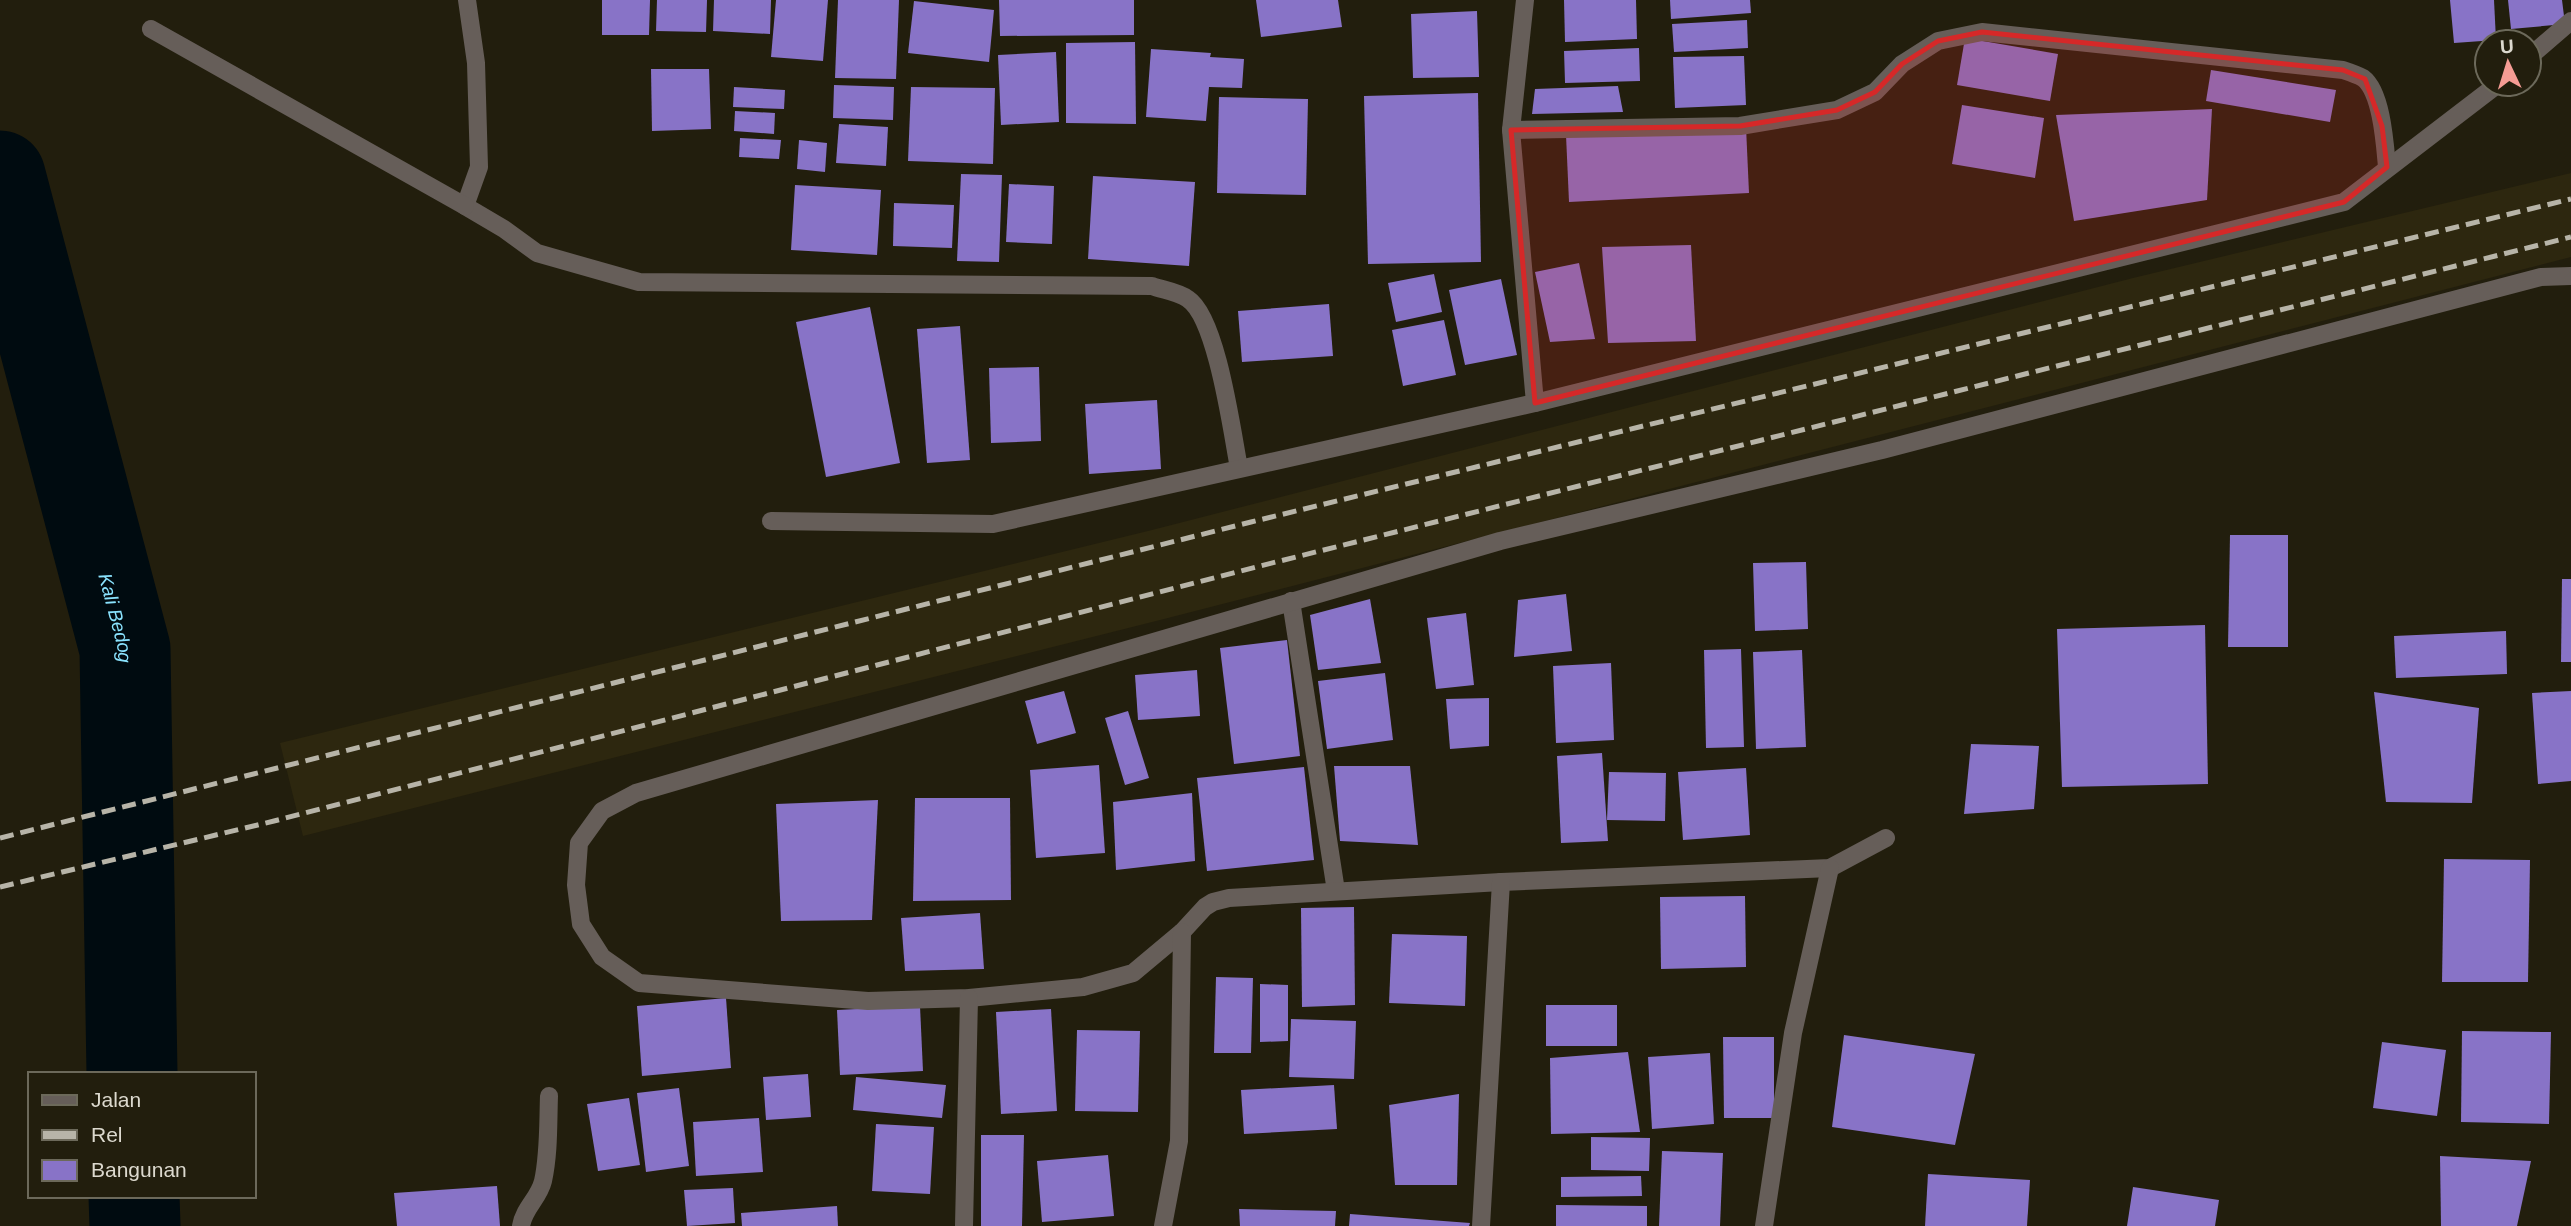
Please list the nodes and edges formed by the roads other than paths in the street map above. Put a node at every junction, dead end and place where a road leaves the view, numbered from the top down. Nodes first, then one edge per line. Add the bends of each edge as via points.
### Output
1 (467, 0) edge
2 (1525, 0) edge
3 (2571, 20) edge
4 (151, 29) dead end
5 (2543, 45) edge
6 (2479, 98) edge
7 (1511, 130) junction
8 (2387, 167) junction
9 (465, 206) junction
10 (2571, 276) edge
11 (1535, 402) junction
12 (1239, 468) junction
13 (771, 521) dead end
14 (1291, 601) junction
15 (1886, 838) dead end
16 (1829, 868) junction
17 (1501, 881) junction
18 (1336, 891) junction
19 (1182, 932) junction
20 (969, 998) junction
21 (549, 1097) dead end
22 (521, 1226) edge
23 (964, 1226) edge
24 (1163, 1226) edge
25 (1481, 1226) edge
26 (1764, 1226) edge

1 - 9 street via 476,63 479,167
2 - 7 street
3 - 5 street
4 - 9 street
6 - 8 street
7 - 8 street via 1740,126 1837,110 1875,92 1902,64 1938,41 1982,32 2343,70 2365,79 2373,93
7 - 11 street
8 - 11 street via 2344,202
9 - 12 street via 537,253 639,282 1152,286 1188,299 1201,316 1212,340
10 - 14 street via 2541,277 1881,450 1500,541
11 - 12 street
12 - 13 street via 993,524
14 - 18 street
14 - 20 street via 636,793 602,811 579,843 576,885 581,924 602,957 639,983 868,1001
15 - 16 street
16 - 17 street
16 - 26 street via 1793,1033
17 - 18 street
17 - 25 street
18 - 19 street via 1213,902
19 - 20 street via 1133,973 1116,980
19 - 24 street via 1179,1141
20 - 23 street
21 - 22 street via 542,1184

